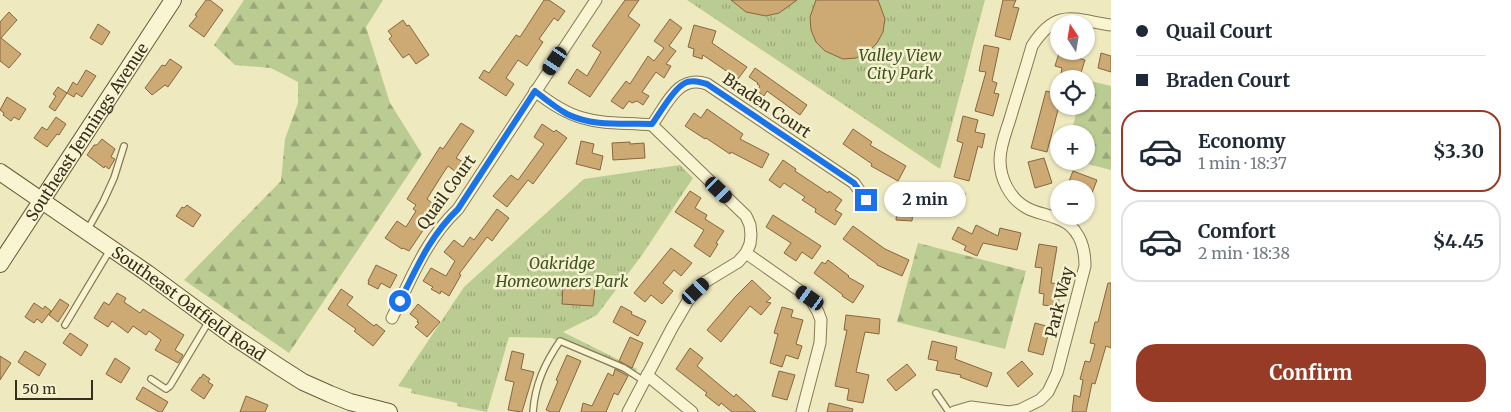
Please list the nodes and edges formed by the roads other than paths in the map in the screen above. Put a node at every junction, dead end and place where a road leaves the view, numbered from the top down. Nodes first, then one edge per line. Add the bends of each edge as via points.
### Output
1 (173, 0) edge
2 (596, 0) edge
3 (1111, 25) edge
4 (535, 91) junction
5 (652, 124) junction
6 (124, 146) dead end
7 (0, 172) edge
8 (41, 200) junction
9 (866, 200) dead end
10 (86, 231) junction
11 (111, 248) junction
12 (746, 254) junction
13 (0, 264) edge
14 (392, 318) dead end
15 (210, 319) junction
16 (65, 325) dead end
17 (646, 378) junction
18 (151, 379) dead end
19 (936, 393) dead end
20 (389, 412) edge
21 (533, 412) edge
22 (628, 412) edge
23 (692, 412) edge
24 (802, 412) edge
25 (949, 412) edge
26 (954, 412) edge

1 - 8 main road, Southeast Jennings Avenue
2 - 4 street, Quail Court
3 - 26 street, Park Way via 1084,19 1064,19 1040,33 1032,46 1002,148 1001,171 1017,201 1066,223 1080,237 1085,251 1085,266 1053,383 1040,400 1020,410 1009,412 971,407
4 - 5 street via 578,118 611,124
4 - 14 street, Quail Court via 458,209 430,242
5 - 9 street, Braden Court via 677,89 686,82 707,84 854,183
5 - 12 street via 746,216 751,235
6 - 10 lane via 114,178
7 - 8 main road, Southeast Oatfield Road
8 - 10 main road, Southeast Oatfield Road
8 - 13 main road, Southeast Jennings Avenue
10 - 11 main road, Southeast Oatfield Road
11 - 15 main road, Southeast Oatfield Road
11 - 16 lane
12 - 17 street via 705,282 689,299
12 - 24 street via 810,298 818,312 822,331
15 - 18 lane via 170,386 166,388
15 - 20 main road, Southeast Oatfield Road via 303,382 350,402
17 - 21 lane via 560,340 541,373
17 - 22 street
17 - 23 street
19 - 25 lane

